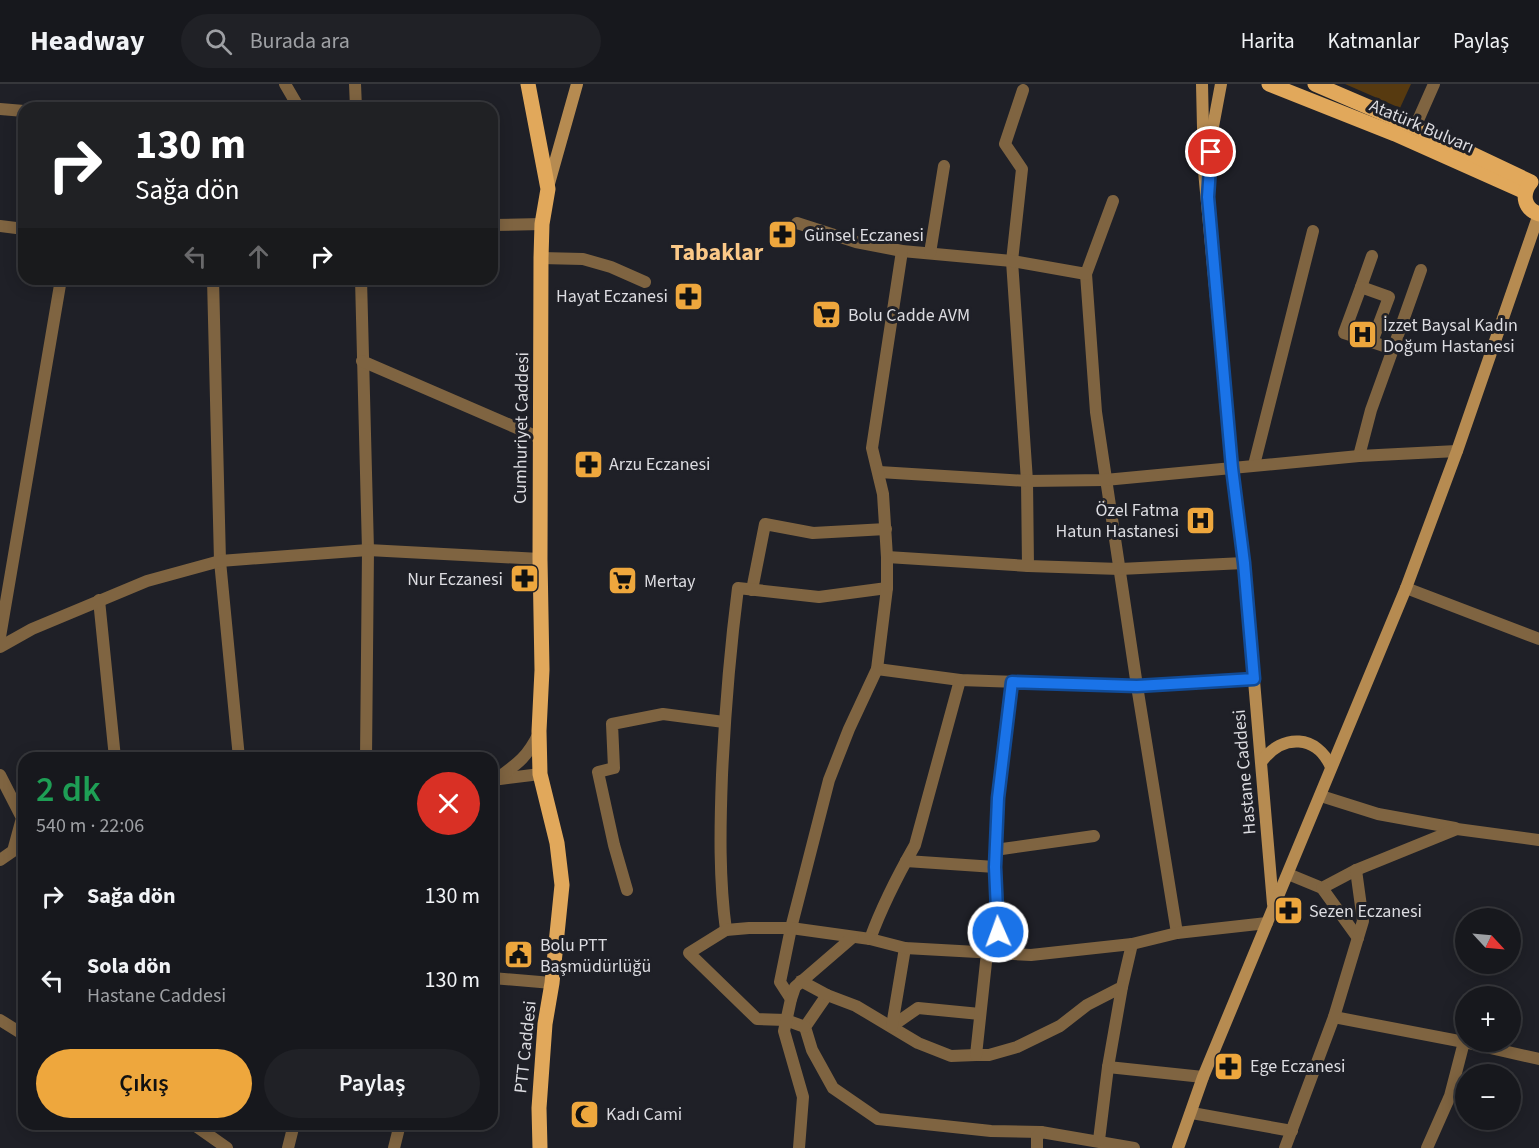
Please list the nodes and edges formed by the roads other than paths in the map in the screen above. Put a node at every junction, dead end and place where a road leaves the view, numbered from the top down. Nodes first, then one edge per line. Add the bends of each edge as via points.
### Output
1 (285, 84) edge
2 (355, 84) edge
3 (528, 84) edge
4 (577, 84) edge
5 (1202, 84) edge
6 (1221, 84) edge
7 (1269, 84) edge
8 (1315, 84) edge
9 (1434, 84) edge
10 (1023, 90) dead end
11 (296, 102) edge
12 (356, 102) edge
13 (0, 109) edge
14 (18, 110) edge
15 (1415, 127) junction
16 (945, 166) dead end
17 (1532, 184) edge
18 (548, 189) junction
19 (1208, 197) junction
20 (1113, 201) dead end
21 (1539, 214) edge
22 (797, 223) dead end
23 (543, 224) junction
24 (498, 225) edge
25 (0, 226) edge
26 (18, 229) edge
27 (1313, 231) dead end
28 (902, 251) junction
29 (930, 253) junction
30 (1372, 256) dead end
31 (542, 258) junction
32 (1012, 261) junction
33 (1421, 270) dead end
34 (1086, 274) junction
35 (645, 282) dead end
36 (60, 285) edge
37 (213, 285) edge
38 (361, 285) edge
39 (1361, 287) junction
40 (1372, 342) junction
41 (1393, 349) junction
42 (362, 361) junction
43 (540, 438) junction
44 (1457, 451) junction
45 (1359, 456) junction
46 (1254, 465) junction
47 (1232, 468) junction
48 (879, 472) junction
49 (1105, 480) junction
50 (1028, 481) junction
51 (886, 529) junction
52 (368, 550) junction
53 (887, 557) junction
54 (540, 559) junction
55 (220, 561) junction
56 (1244, 563) junction
57 (1028, 566) junction
58 (1120, 569) junction
59 (887, 588) junction
60 (1406, 588) junction
61 (752, 590) junction
62 (99, 600) junction
63 (0, 637) edge
64 (1539, 639) edge
65 (0, 647) edge
66 (877, 669) junction
67 (1254, 679) junction
68 (960, 680) junction
69 (1012, 682) junction
70 (1137, 686) junction
71 (724, 722) junction
72 (539, 731) junction
73 (114, 752) edge
74 (238, 752) edge
75 (366, 752) edge
76 (1262, 760) junction
77 (1331, 767) junction
78 (540, 774) junction
79 (0, 775) edge
80 (498, 777) edge
81 (498, 779) edge
82 (0, 793) edge
83 (1321, 796) junction
84 (14, 801) junction
85 (18, 809) edge
86 (1456, 829) junction
87 (1094, 836) dead end
88 (1539, 840) edge
89 (996, 850) junction
90 (18, 852) edge
91 (1269, 853) junction
92 (0, 860) edge
93 (906, 861) junction
94 (995, 867) junction
95 (1356, 870) junction
96 (1288, 874) junction
97 (1322, 888) junction
98 (627, 890) dead end
99 (1273, 908) junction
100 (1267, 923) junction
101 (790, 928) junction
102 (726, 930) junction
103 (1177, 933) junction
104 (853, 937) junction
105 (1358, 938) junction
106 (870, 939) junction
107 (1132, 944) junction
108 (905, 948) junction
109 (993, 953) junction
110 (498, 978) edge
111 (801, 981) junction
112 (552, 983) junction
113 (1122, 987) junction
114 (826, 995) junction
115 (790, 999) junction
116 (980, 1014) junction
117 (1334, 1017) junction
118 (2, 1025) edge
119 (785, 1026) junction
120 (892, 1026) junction
121 (805, 1027) junction
122 (18, 1032) edge
123 (1455, 1040) edge
124 (1461, 1052) edge
125 (1508, 1052) edge
126 (976, 1055) junction
127 (1539, 1059) edge
128 (1108, 1067) junction
129 (1203, 1077) junction
130 (1192, 1113) junction
131 (201, 1130) edge
132 (292, 1130) edge
133 (398, 1130) edge
134 (1292, 1131) junction
135 (1041, 1132) junction
136 (1099, 1140) junction
137 (227, 1148) edge
138 (288, 1148) edge
139 (394, 1148) edge
140 (540, 1148) edge
141 (799, 1148) edge
142 (1037, 1148) edge
143 (1134, 1148) edge
144 (1178, 1148) edge
145 (1285, 1148) edge
146 (1428, 1148) edge

1 - 11 street
2 - 12 street
3 - 18 main road, Cumhuriyet Caddesi
4 - 18 main road
5 - 19 main road, Hastane Caddesi
6 - 19 main road, Hastane Caddesi via 1212,132
7 - 17 main road, Atatürk Bulvarı
8 - 15 main road, Atatürk Bulvarı
9 - 15 street
10 - 32 street via 1005,144 1022,169
13 - 14 street
15 - 17 main road, Atatürk Bulvarı
16 - 29 street
17 - 21 main road via 1526,204
18 - 23 main road, Cumhuriyet Caddesi
19 - 47 main road, Hastane Caddesi
20 - 34 street
21 - 44 main road
22 - 28 street via 856,242
23 - 24 street
23 - 31 main road, Cumhuriyet Caddesi
25 - 26 street
27 - 46 street
28 - 29 street
28 - 48 street via 872,448
29 - 32 street
30 - 39 street
31 - 35 street via 583,259
31 - 43 main road, Cumhuriyet Caddesi
32 - 34 street
32 - 50 street
33 - 41 street
34 - 49 street via 1095,412
36 - 63 street
37 - 55 street
38 - 42 street
39 - 40 street via 1389,297
39 - 40 street via 1344,333
40 - 41 street
41 - 45 street
42 - 43 street
42 - 52 street
43 - 54 main road, Cumhuriyet Caddesi
44 - 45 street
44 - 60 main road
45 - 46 street
46 - 47 street
47 - 49 street
47 - 56 main road, Hastane Caddesi
48 - 50 street
48 - 51 street
49 - 50 street
49 - 58 street
50 - 57 street
51 - 53 street
51 - 61 street via 813,533 765,524
52 - 54 street
52 - 55 street
52 - 75 street
53 - 57 street
53 - 59 street
54 - 72 main road, Cumhuriyet Caddesi
55 - 62 street via 147,580
55 - 74 street
56 - 58 street
56 - 67 main road, Hastane Caddesi
57 - 58 street
58 - 70 street
59 - 61 street via 819,597
59 - 66 street
60 - 64 street
60 - 77 main road
61 - 71 street via 738,588
62 - 65 street
62 - 73 street
66 - 68 street
66 - 101 street via 830,780
67 - 70 street
67 - 76 main road, Hastane Caddesi
68 - 69 street
68 - 93 street via 915,845
69 - 70 street
69 - 89 street
70 - 103 street
71 - 98 street via 663,714 612,724 614,768 598,772
71 - 102 street via 721,894
72 - 78 main road, Cumhuriyet Caddesi
72 - 80 street via 531,750
76 - 77 main road via 1276,746 1295,741 1315,746
76 - 91 main road, Hastane Caddesi
77 - 83 main road
78 - 81 street
78 - 112 main road, PTT Caddesi via 557,843 562,885
79 - 84 street
82 - 84 street
83 - 86 street via 1378,814
83 - 96 main road
84 - 85 street
86 - 88 street
86 - 95 street
87 - 89 street
89 - 94 street
90 - 92 street
91 - 96 main road via 1278,868
91 - 99 main road, Hastane Caddesi
93 - 94 street
93 - 106 street
94 - 109 street
95 - 97 street
95 - 105 street via 1363,921
96 - 97 street
96 - 99 main road
97 - 105 street
99 - 100 main road, Hastane Caddesi
100 - 103 street
100 - 129 main road, Hastane Caddesi
101 - 102 street
101 - 104 street
101 - 115 street via 780,982
102 - 119 street via 689,953 757,1019
103 - 107 street
104 - 106 street
104 - 111 street
105 - 117 street
106 - 108 street
107 - 109 street via 1030,955
107 - 113 street
108 - 109 street
108 - 120 street
109 - 116 street
110 - 112 street
111 - 114 street
111 - 115 street
112 - 140 main road, PTT Caddesi via 545,1024
113 - 126 street via 1087,1005 1060,1026 1017,1047
113 - 128 street
114 - 120 street
114 - 121 street
115 - 119 street
116 - 120 street via 918,1008
116 - 126 street
117 - 123 street
117 - 134 street
118 - 122 street
119 - 121 street
119 - 141 street via 803,1097
120 - 126 street via 918,1043 951,1056
121 - 135 street via 812,1050 833,1088 878,1119
124 - 146 street via 1450,1096
125 - 127 street
128 - 129 street
128 - 136 street
129 - 130 main road, Hastane Caddesi
130 - 134 street
130 - 144 main road, Hastane Caddesi
131 - 137 street
132 - 138 street
133 - 139 street
134 - 145 street
135 - 136 street
135 - 142 street
136 - 143 street

